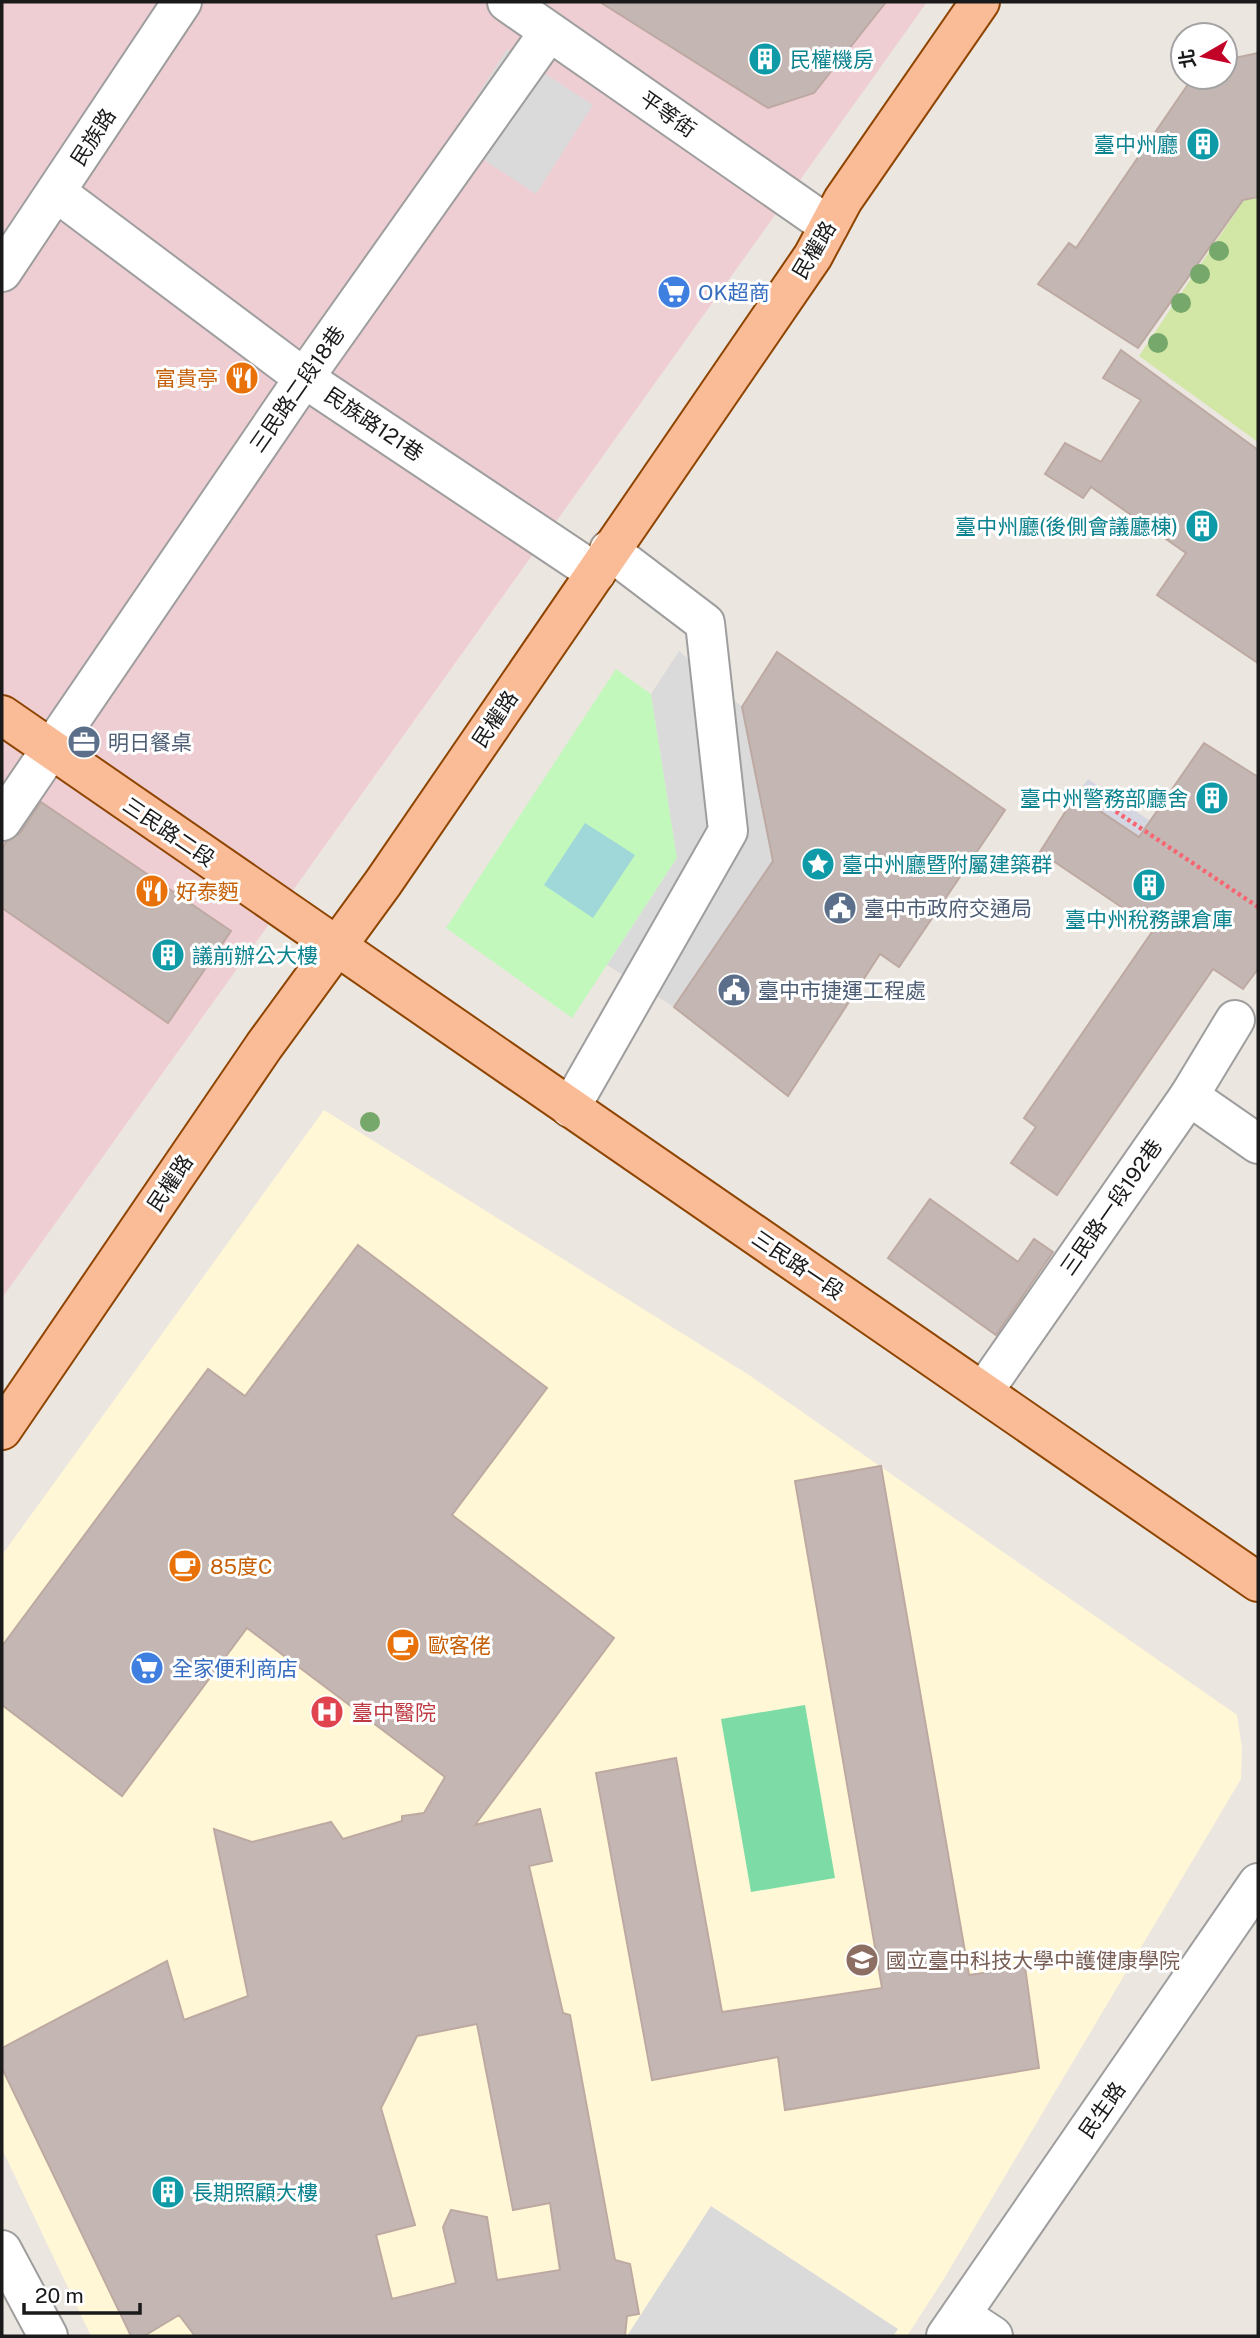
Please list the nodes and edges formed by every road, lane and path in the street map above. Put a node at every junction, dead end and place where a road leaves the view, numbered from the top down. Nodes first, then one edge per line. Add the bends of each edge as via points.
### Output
1 (182, 2) edge
2 (508, 2) edge
3 (980, 2) edge
4 (549, 32) junction
5 (56, 192) junction
6 (829, 226) junction
7 (2, 272) edge
8 (304, 378) junction
9 (602, 561) junction
10 (2, 715) edge
11 (51, 750) junction
12 (1082, 788) dead end
13 (2, 821) edge
14 (1258, 908) edge
15 (337, 948) junction
16 (1235, 1020) dead end
17 (1189, 1096) junction
18 (570, 1108) junction
19 (1258, 1144) edge
20 (983, 1392) junction
21 (2, 1430) edge
22 (1258, 1582) edge
23 (1258, 1883) edge
24 (2, 2250) edge
25 (954, 2325) edge
26 (48, 2336) edge
27 (993, 2336) edge

1 - 5 street, 民族路
2 - 4 street, 平等街
3 - 6 main road, 民權路
4 - 6 street, 平等街
4 - 8 street, 三民路二段18巷
5 - 7 street, 民族路
5 - 8 street, 民族路121巷
6 - 9 main road, 民權路 via 813,256
8 - 9 street, 民族路121巷
8 - 11 street, 三民路二段18巷
9 - 15 main road, 民權路
9 - 18 street, 民族路121巷 via 705,623 728,831
10 - 11 main road, 三民路二段
11 - 13 street, 三民路二段18巷
11 - 15 main road, 三民路二段
12 - 14 path
15 - 18 main road, 三民路一段
15 - 21 main road, 民權路 via 264,1046
16 - 17 street, 三民路一段192巷
17 - 19 street
17 - 20 street, 三民路一段192巷
18 - 20 main road, 三民路一段
20 - 22 main road, 三民路一段
23 - 25 street, 民生路
24 - 26 street
25 - 27 street

